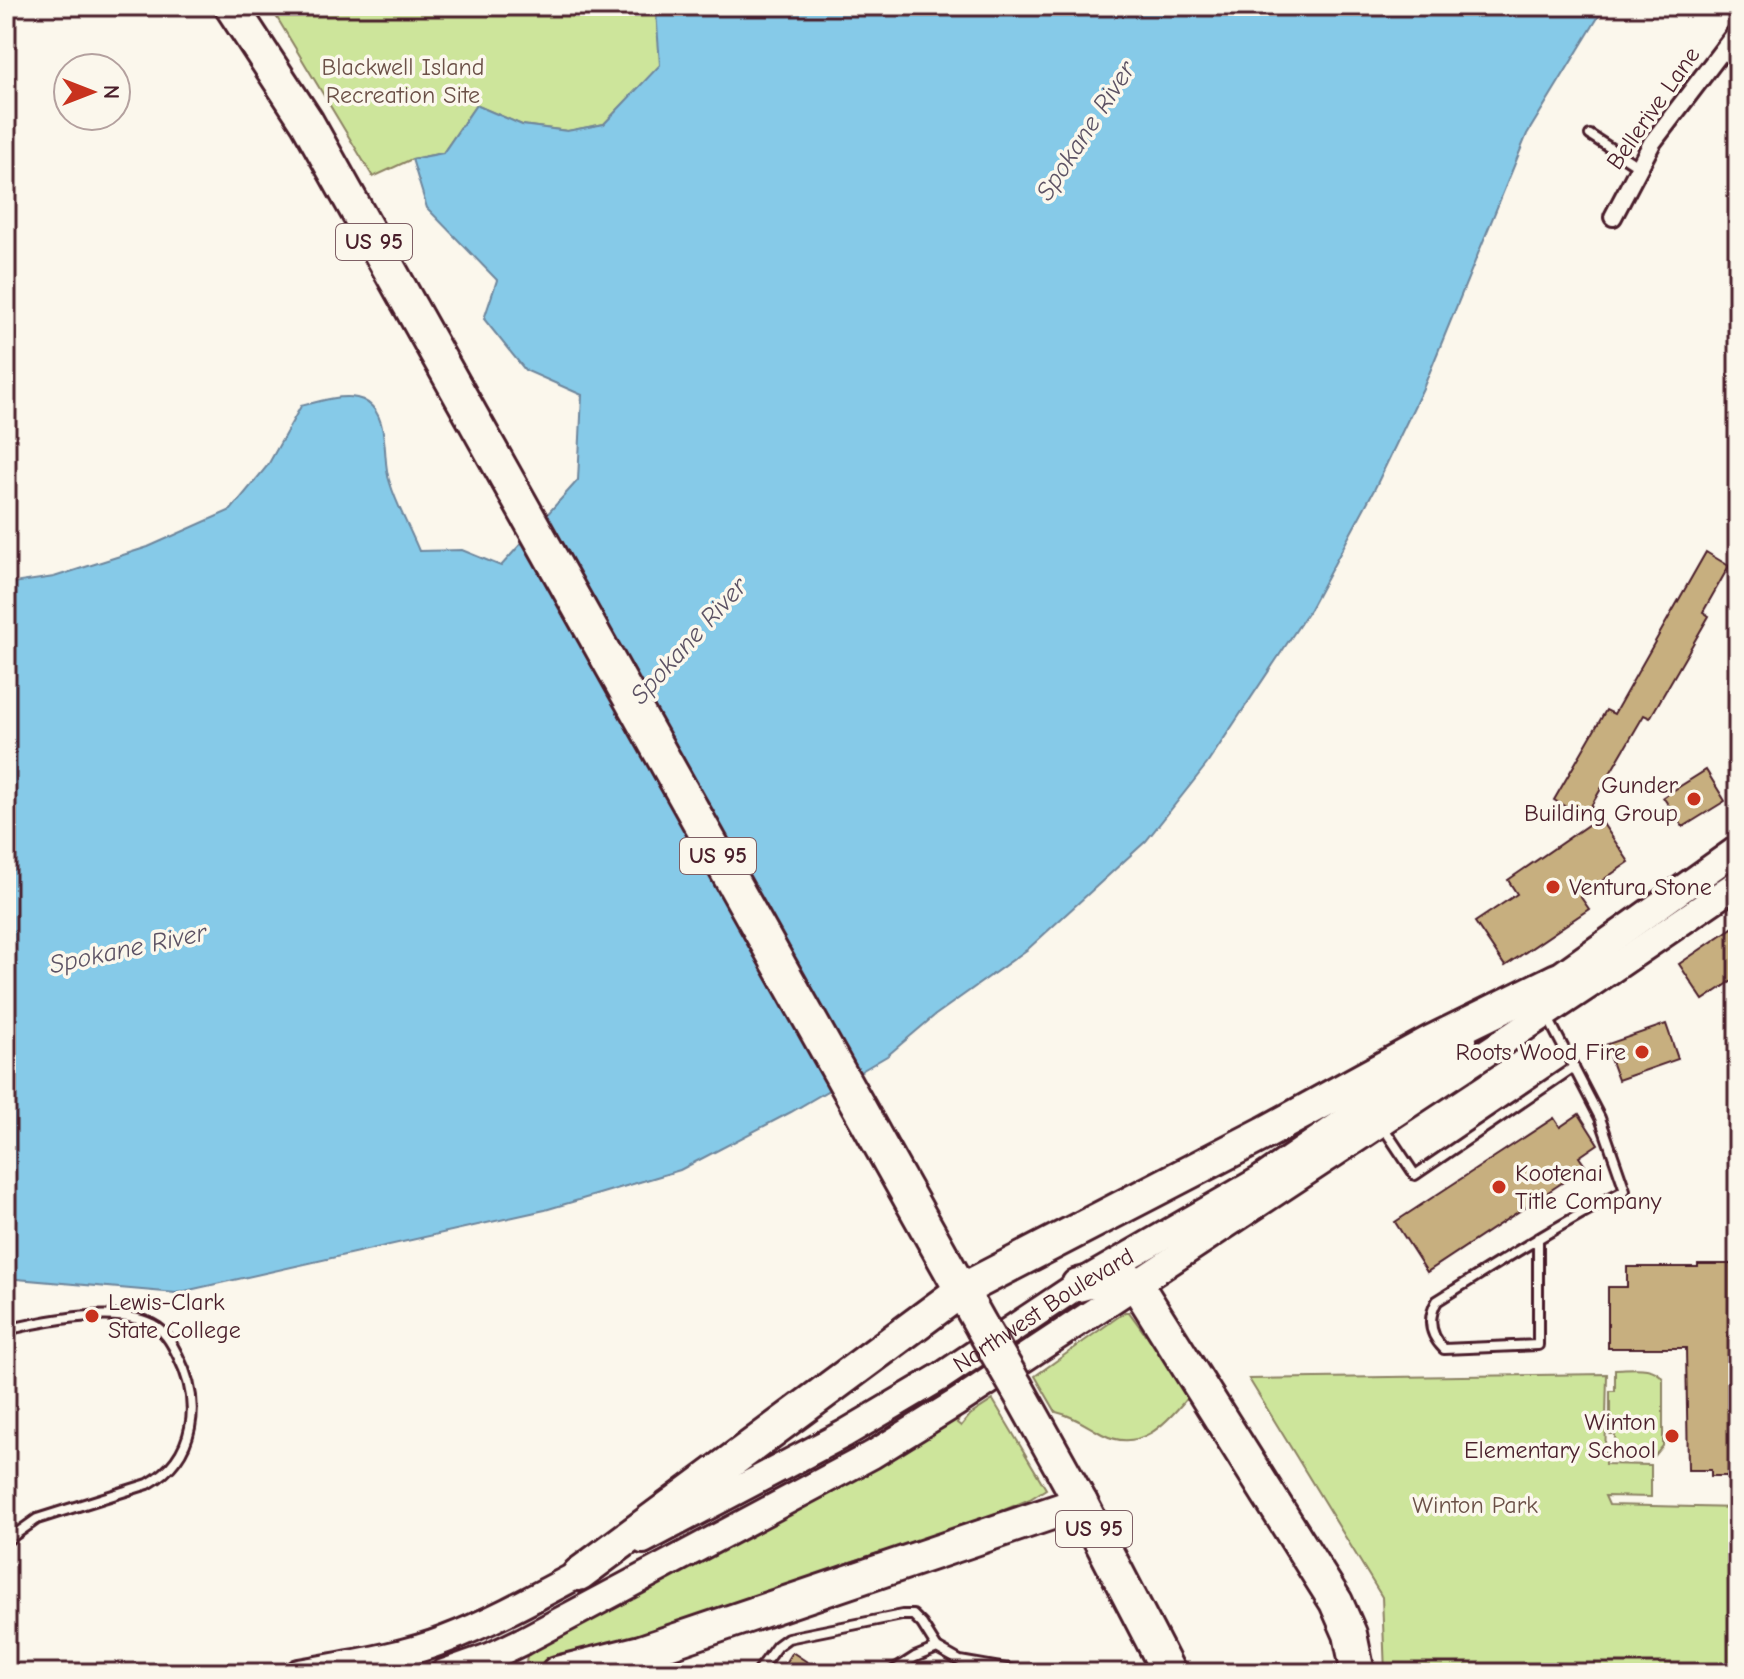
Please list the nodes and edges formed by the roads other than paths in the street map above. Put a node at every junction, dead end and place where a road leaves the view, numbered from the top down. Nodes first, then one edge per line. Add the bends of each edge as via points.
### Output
1 (231, 6) edge
2 (1738, 30) edge
3 (1721, 52) junction
4 (1738, 66) edge
5 (1590, 135) dead end
6 (1638, 166) junction
7 (1613, 217) dead end
8 (1738, 849) edge
9 (1738, 883) edge
10 (1557, 980) junction
11 (1546, 1013) junction
12 (1574, 1067) junction
13 (1380, 1123) junction
14 (1538, 1238) junction
15 (1136, 1284) junction
16 (1078, 1285) junction
17 (962, 1290) junction
18 (6, 1330) edge
19 (1081, 1503) junction
20 (6, 1541) edge
21 (579, 1574) junction
22 (937, 1648) junction
23 (299, 1673) edge
24 (444, 1673) edge
25 (557, 1673) edge
26 (757, 1673) edge
27 (890, 1673) edge
28 (1029, 1673) edge
29 (1169, 1673) edge
30 (1358, 1673) edge

1 - 17 highway, US 95 via 307,122
2 - 3 street, Bellerive Lane
3 - 4 lane
3 - 6 street, Bellerive Lane
5 - 6 lane
6 - 7 street, Bellerive Lane
8 - 10 main road, Northwest Boulevard
9 - 11 main road, Northwest Boulevard
10 - 16 main road, Northwest Boulevard via 1260,1180
10 - 17 highway
11 - 12 lane
11 - 13 main road, Northwest Boulevard
12 - 13 lane via 1415,1175
12 - 14 lane via 1600,1118 1625,1190
13 - 15 main road, Northwest Boulevard
14 - 14 lane via 1437,1301 1431,1331 1444,1349 1538,1345
15 - 16 highway via 1117,1276
15 - 24 main road, Northwest Boulevard via 872,1455 523,1641
15 - 30 highway via 1336,1602
16 - 21 main road, Northwest Boulevard via 844,1434
17 - 19 highway, US 95, bridge
17 - 21 highway
18 - 20 lane via 82,1316 132,1319 158,1327 184,1370 192,1412 184,1449 162,1476 37,1519
19 - 25 highway via 641,1652
19 - 29 highway, US 95
21 - 23 main road, Northwest Boulevard via 444,1640
22 - 26 lane via 913,1615 902,1615 788,1638
22 - 27 lane
22 - 28 lane via 960,1661

